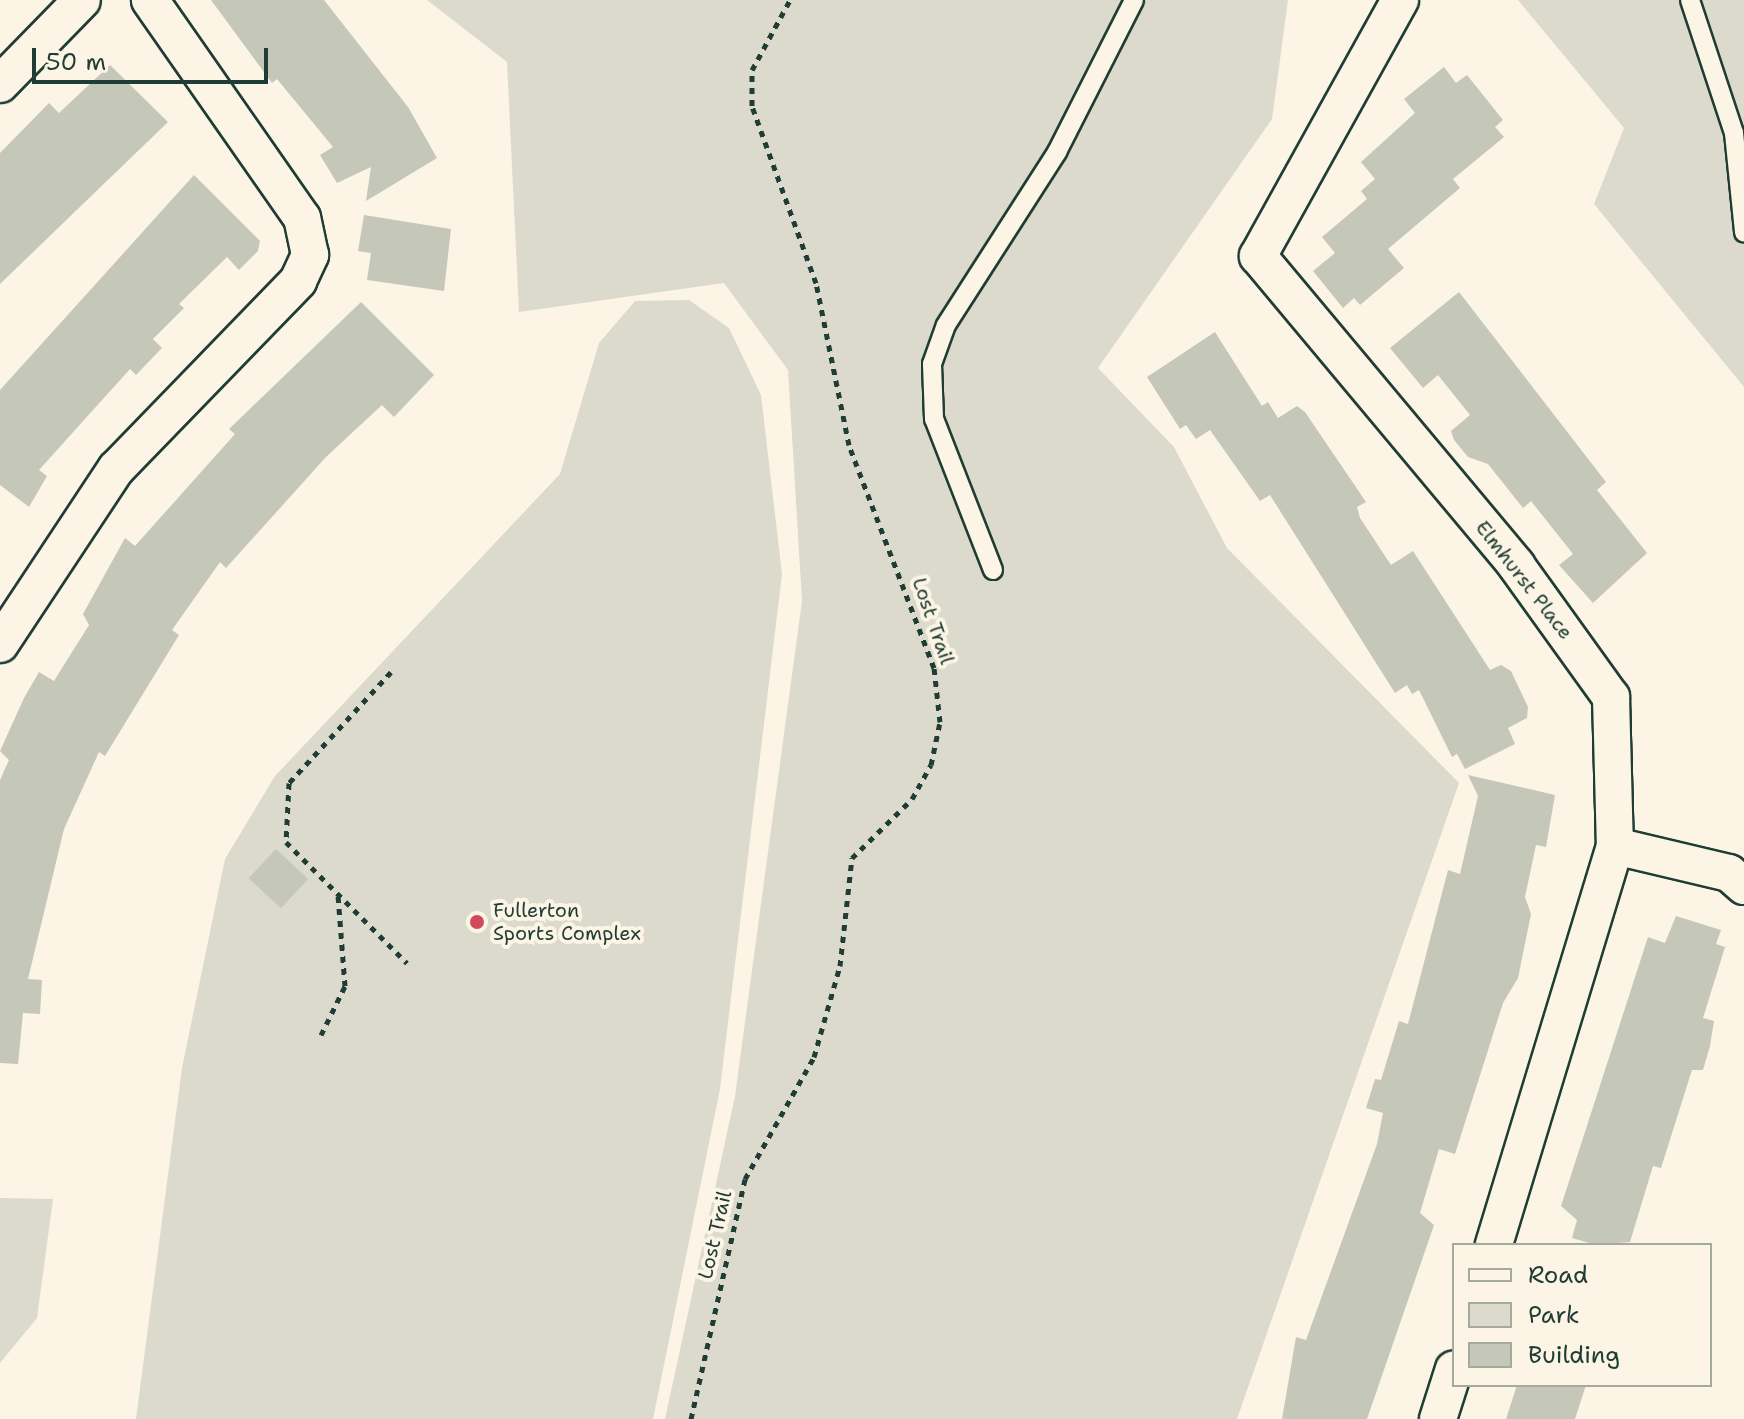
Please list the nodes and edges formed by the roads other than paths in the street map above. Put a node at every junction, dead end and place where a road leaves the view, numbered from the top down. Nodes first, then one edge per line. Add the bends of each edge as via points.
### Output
1 (82, 0) edge
2 (150, 0) edge
3 (1134, 0) edge
4 (1400, 0) edge
5 (1690, 0) edge
6 (0, 84) edge
7 (1744, 232) edge
8 (993, 570) dead end
9 (3, 630) edge
10 (1615, 846) junction
11 (1744, 886) edge
12 (1495, 1243) edge
13 (1452, 1375) edge
14 (1438, 1419) edge

1 - 6 street
2 - 9 street via 302,218 310,255 298,281 116,469
3 - 8 lane via 1057,152 946,325 932,364 934,419
4 - 10 street, Elmhurst Place via 1258,256 1516,565 1611,697
5 - 7 lane via 1734,133
10 - 11 street via 1729,873
10 - 12 street, Elmhurst Place
13 - 14 street

